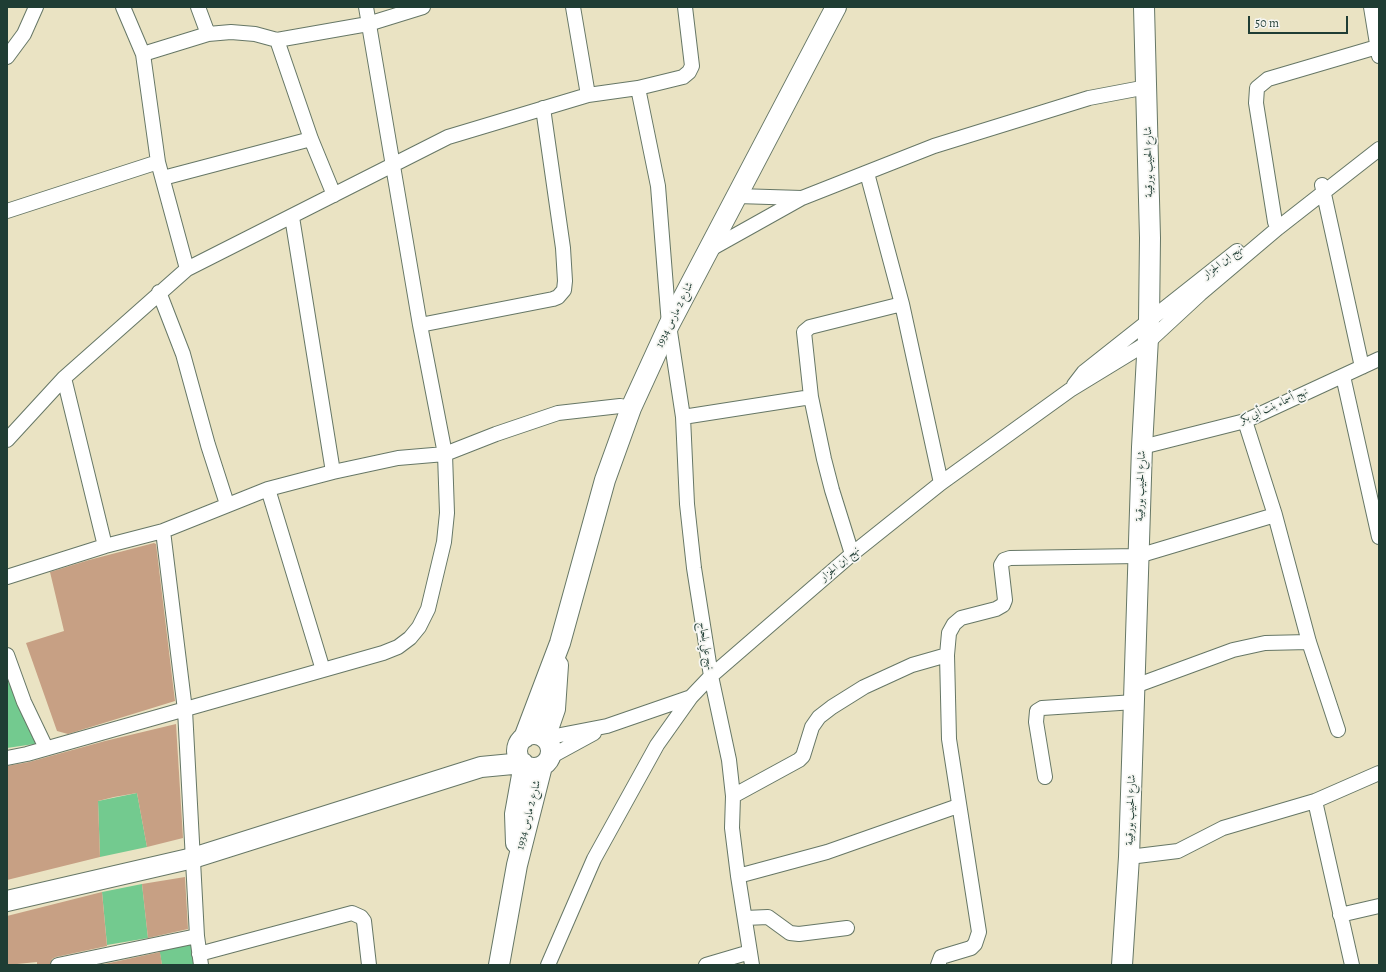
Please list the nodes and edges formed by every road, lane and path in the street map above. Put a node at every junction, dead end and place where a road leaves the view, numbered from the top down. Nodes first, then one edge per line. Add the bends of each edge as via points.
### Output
1 (36, 7) edge
2 (123, 7) edge
3 (198, 7) edge
4 (366, 7) edge
5 (423, 7) edge
6 (573, 7) edge
7 (685, 7) edge
8 (836, 7) edge
9 (1144, 7) edge
10 (1371, 7) edge
11 (368, 24) junction
12 (208, 34) junction
13 (277, 40) junction
14 (9, 48) edge
15 (1378, 52) edge
16 (143, 54) junction
17 (638, 88) junction
18 (1147, 88) junction
19 (588, 95) junction
20 (543, 108) junction
21 (1379, 138) edge
22 (312, 139) junction
23 (1379, 149) edge
24 (158, 162) junction
25 (393, 164) junction
26 (867, 173) junction
27 (164, 178) junction
28 (1323, 188) junction
29 (334, 195) junction
30 (737, 196) junction
31 (802, 198) junction
32 (7, 211) edge
33 (292, 217) junction
34 (1277, 225) junction
35 (707, 251) junction
36 (187, 269) junction
37 (159, 292) junction
38 (902, 304) junction
39 (1149, 320) junction
40 (420, 325) junction
41 (669, 325) junction
42 (1147, 343) junction
43 (1379, 359) edge
44 (1362, 367) junction
45 (1343, 376) junction
46 (64, 378) junction
47 (1070, 390) junction
48 (812, 397) junction
49 (632, 408) junction
50 (683, 417) junction
51 (1245, 421) junction
52 (7, 440) edge
53 (1142, 447) junction
54 (445, 454) junction
55 (333, 472) junction
56 (941, 483) junction
57 (268, 489) junction
58 (227, 504) junction
59 (1275, 515) junction
60 (163, 531) junction
61 (1379, 537) edge
62 (105, 546) junction
63 (852, 554) junction
64 (1138, 556) junction
65 (7, 577) edge
66 (1309, 642) junction
67 (7, 655) edge
68 (947, 655) junction
69 (323, 670) junction
70 (711, 676) junction
71 (1135, 694) junction
72 (691, 697) junction
73 (185, 710) junction
74 (607, 726) junction
75 (1338, 730) dead end
76 (46, 748) junction
77 (533, 753) junction
78 (7, 758) edge
79 (1379, 773) edge
80 (1045, 777) dead end
81 (733, 796) junction
82 (1315, 801) junction
83 (958, 806) junction
84 (1129, 857) junction
85 (193, 858) junction
86 (738, 876) junction
87 (7, 900) edge
88 (1379, 906) edge
89 (1340, 915) junction
90 (745, 918) junction
91 (847, 928) dead end
92 (197, 936) junction
93 (200, 959) edge
94 (751, 959) edge
95 (58, 965) edge
96 (369, 965) edge
97 (499, 965) edge
98 (548, 965) edge
99 (706, 965) edge
100 (938, 965) edge
101 (1122, 965) edge
102 (1352, 965) edge

1 - 14 street via 24,34
2 - 16 street
3 - 12 street
4 - 11 street
5 - 11 street
6 - 19 street
7 - 17 street via 692,66 689,72 683,77
8 - 30 street, شارع 2 مارس 1934
9 - 18 street, شارع الحبيب بورقيبة
10 - 15 street
11 - 13 street
11 - 25 street
12 - 13 street via 243,33
12 - 16 street
13 - 22 street
15 - 34 street via 1268,79 1257,88 1256,103
16 - 24 street
17 - 19 street
17 - 41 street, نهج علي بلحاج via 658,186
18 - 26 street via 1089,98 1014,120 934,146
18 - 39 street, شارع الحبيب بورقيبة
19 - 20 street
20 - 25 street via 448,137
20 - 40 street via 563,248 564,290 553,299
21 - 28 street, نهج ابن الجزار
22 - 27 street
22 - 29 street
23 - 28 street, نهج ابن الجزار
24 - 27 street
24 - 32 street
25 - 29 street
25 - 40 street
26 - 31 street
26 - 38 street
27 - 36 street
28 - 34 street, نهج ابن الجزار
28 - 44 street
29 - 33 street
30 - 31 street
30 - 35 street, شارع 2 مارس 1934
31 - 35 street
33 - 36 street
33 - 55 street
34 - 39 street, نهج ابن الجزار
34 - 42 street, نهج ابن الجزار
35 - 41 street, شارع 2 مارس 1934
36 - 37 street
37 - 46 street
37 - 58 street via 183,354
38 - 48 street via 806,329 803,338
38 - 56 street
39 - 42 street, شارع الحبيب بورقيبة
39 - 47 street, نهج ابن الجزار via 1084,372
40 - 54 street
41 - 49 street, شارع 2 مارس 1934
41 - 50 street, نهج علي بلحاج
42 - 47 street, نهج ابن الجزار
42 - 53 street, شارع الحبيب بورقيبة
43 - 44 street, نهج أسماء بنت أبي بكر
44 - 45 street, نهج أسماء بنت أبي بكر
45 - 51 street, نهج أسماء بنت أبي بكر
45 - 61 street
46 - 52 street
46 - 62 street
47 - 56 street, نهج ابن الجزار
48 - 50 street
48 - 63 street via 832,490
49 - 54 street via 620,406 558,413
49 - 77 street, شارع 2 مارس 1934 via 605,480 560,643 554,709
50 - 70 street, نهج علي بلحاج via 687,504
51 - 53 street, نهج أسماء بنت أبي بكر
51 - 59 street
53 - 64 street, شارع الحبيب بورقيبة
54 - 55 street via 398,458
54 - 69 street via 447,513 444,542 428,609 419,627 398,647
55 - 57 street
56 - 63 street, نهج ابن الجزار
57 - 58 street
57 - 69 street
58 - 60 street
59 - 64 street
59 - 66 street
60 - 62 street
60 - 73 street
62 - 65 street
63 - 70 street, نهج ابن الجزار
64 - 68 street via 1016,556 1004,560 1001,565 1005,600 1003,605 961,618 954,624 949,633
64 - 71 street, شارع الحبيب بورقيبة
66 - 71 street via 1265,643 1233,650
66 - 75 street
67 - 76 street via 24,702
68 - 81 street via 912,665 864,687 832,707 819,717 812,727 803,756 799,760
68 - 83 street via 949,739
69 - 73 street
70 - 72 street, نهج ابن الجزار
70 - 81 street, نهج علي بلحاج via 729,760
71 - 80 street via 1042,708 1037,711 1036,722
71 - 84 street, شارع الحبيب بورقيبة
72 - 74 street, نهج ابن الجزار
72 - 98 street via 657,745 594,859
73 - 76 street
73 - 85 street
74 - 77 street
74 - 77 street
76 - 78 street
77 - 85 street
77 - 97 street, شارع 2 مارس 1934
79 - 82 street
81 - 86 street, نهج علي بلحاج via 732,828
82 - 84 street via 1223,828 1178,851
82 - 89 street
83 - 86 street via 827,852
83 - 100 street via 979,932 971,948 941,957
84 - 101 street, شارع الحبيب بورقيبة
85 - 87 street
85 - 92 street
86 - 90 street, نهج علي بلحاج
88 - 89 street
89 - 102 street
90 - 91 street via 768,917 786,931 800,934
90 - 94 street, نهج علي بلحاج
92 - 93 street
92 - 95 street
93 - 96 street via 352,913 364,921
94 - 99 street

